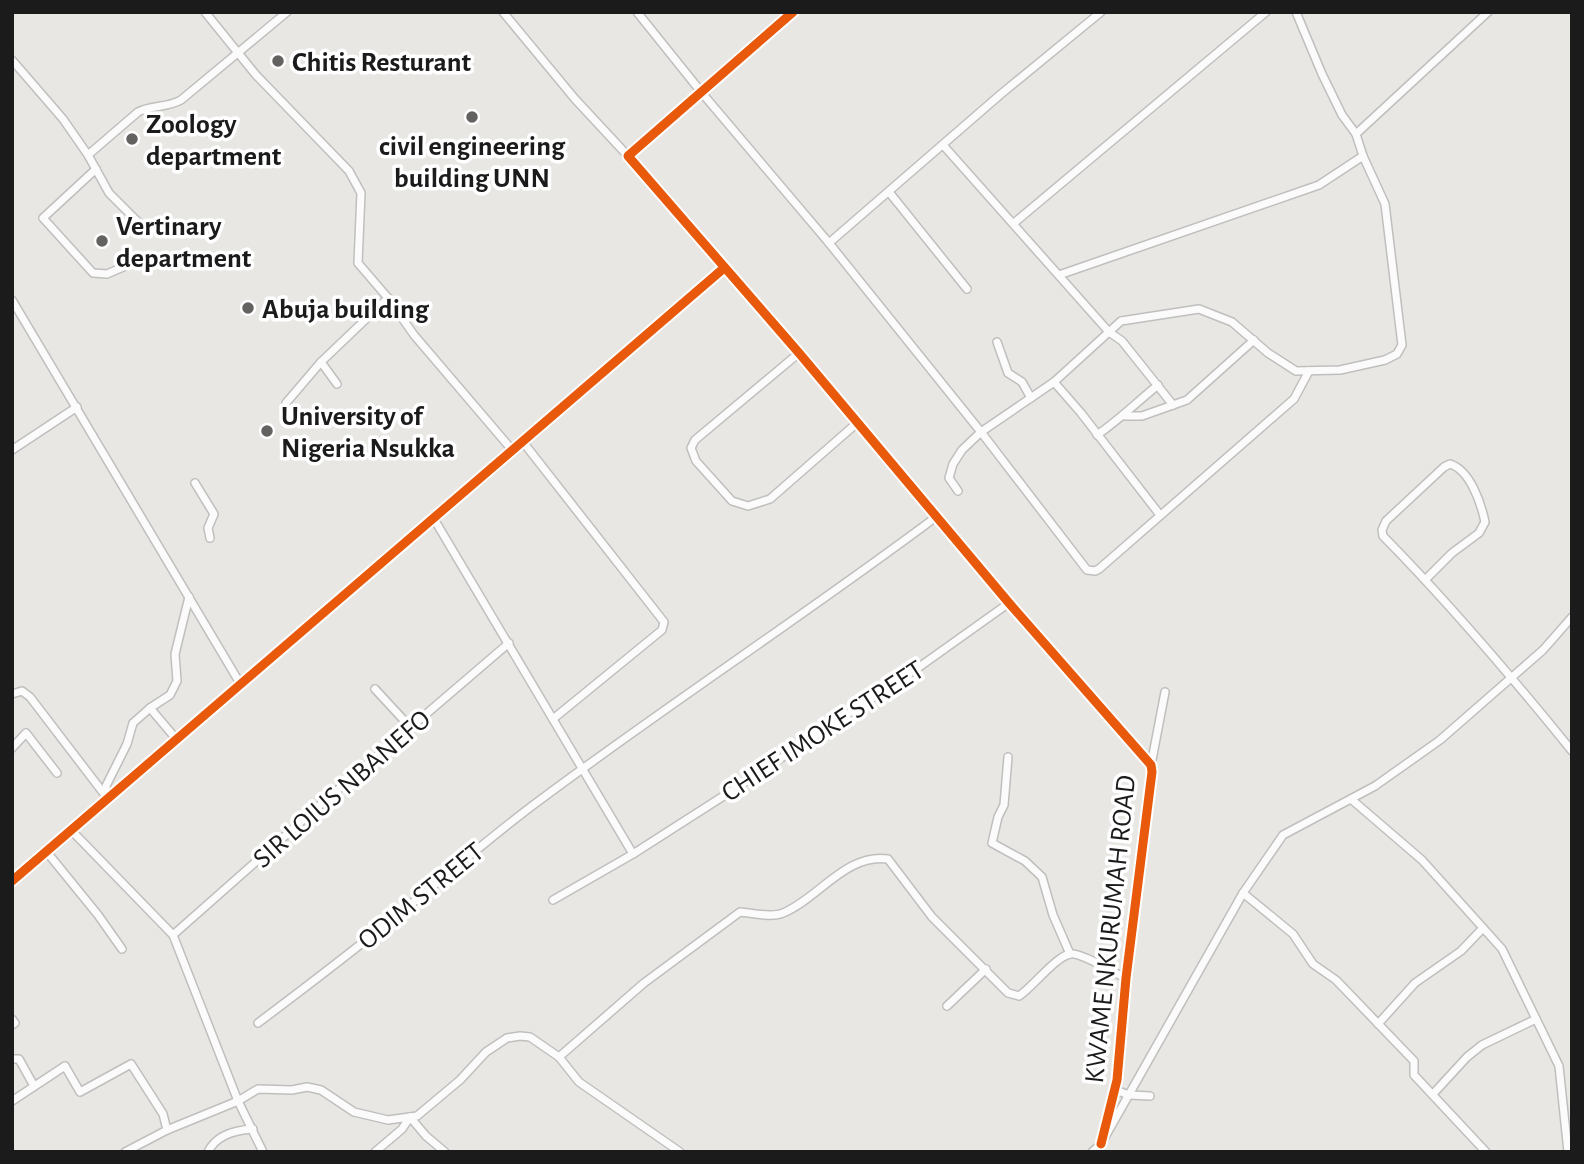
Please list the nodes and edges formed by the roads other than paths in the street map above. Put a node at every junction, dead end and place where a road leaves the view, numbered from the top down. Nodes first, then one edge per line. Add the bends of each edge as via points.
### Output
1 (205, 12) edge
2 (503, 12) edge
3 (637, 12) edge
4 (793, 12) edge
5 (1101, 12) edge
6 (1266, 12) edge
7 (1297, 12) edge
8 (1488, 12) edge
9 (287, 13) edge
10 (238, 52) junction
11 (12, 60) edge
12 (702, 93) junction
13 (1356, 134) junction
14 (943, 145) junction
15 (88, 155) junction
16 (628, 156) junction
17 (1363, 156) junction
18 (96, 169) junction
19 (888, 192) junction
20 (1014, 223) junction
21 (149, 233) dead end
22 (830, 243) junction
23 (130, 264) dead end
24 (724, 268) junction
25 (1059, 275) junction
26 (967, 289) dead end
27 (388, 298) junction
28 (12, 300) edge
29 (1109, 332) junction
30 (1254, 340) junction
31 (997, 341) dead end
32 (799, 353) junction
33 (321, 362) junction
34 (1308, 371) junction
35 (1054, 382) junction
36 (337, 384) dead end
37 (1158, 385) junction
38 (1031, 398) junction
39 (286, 403) dead end
40 (1173, 405) junction
41 (77, 407) junction
42 (1125, 416) junction
43 (857, 423) junction
44 (981, 432) junction
45 (1097, 435) junction
46 (523, 442) junction
47 (12, 450) edge
48 (513, 451) junction
49 (195, 483) dead end
50 (958, 491) dead end
51 (1160, 515) junction
52 (936, 517) junction
53 (434, 519) junction
54 (211, 538) dead end
55 (1426, 579) junction
56 (189, 597) junction
57 (1009, 603) junction
58 (1572, 617) edge
59 (509, 643) junction
60 (1511, 677) junction
61 (241, 685) junction
62 (375, 689) dead end
63 (1165, 692) dead end
64 (12, 694) edge
65 (150, 708) junction
66 (553, 719) junction
67 (411, 727) junction
68 (177, 740) junction
69 (12, 748) edge
70 (1572, 751) edge
71 (1008, 757) dead end
72 (1151, 765) junction
73 (582, 769) junction
74 (57, 773) dead end
75 (108, 799) junction
76 (1351, 799) junction
77 (71, 830) junction
78 (46, 851) junction
79 (633, 854) junction
80 (12, 881) edge
81 (1243, 893) junction
82 (553, 900) dead end
83 (1483, 928) junction
84 (173, 935) junction
85 (122, 949) dead end
86 (1070, 954) junction
87 (986, 969) junction
88 (1126, 978) junction
89 (947, 1006) dead end
90 (12, 1019) edge
91 (1536, 1019) junction
92 (258, 1023) dead end
93 (1378, 1024) junction
94 (12, 1026) edge
95 (559, 1057) junction
96 (12, 1059) edge
97 (34, 1086) junction
98 (1115, 1090) junction
99 (1433, 1094) junction
100 (1129, 1095) junction
101 (1150, 1096) dead end
102 (12, 1101) edge
103 (238, 1101) junction
104 (410, 1117) junction
105 (253, 1129) junction
106 (167, 1130) junction
107 (1101, 1144) junction
108 (125, 1152) edge
109 (208, 1152) edge
110 (263, 1152) edge
111 (375, 1152) edge
112 (445, 1152) edge
113 (680, 1152) edge
114 (1092, 1152) edge
115 (1486, 1152) edge
116 (1568, 1152) edge

1 - 10 street
2 - 16 street, KWAME NKURUMAH ROAD
3 - 12 street
4 - 12 street
5 - 14 street
6 - 20 street
7 - 13 street via 1322,74
8 - 13 street
9 - 10 street
10 - 15 street via 181,100 171,106 143,109
10 - 27 street via 349,171 360,193 358,263
11 - 15 street
12 - 16 street
12 - 22 street
13 - 17 street
14 - 19 street
14 - 20 street
15 - 18 street
16 - 24 street, KWAME NKURUMAH ROAD
17 - 25 street via 1320,185
17 - 34 street via 1385,205 1402,345 1385,360 1340,370
18 - 21 street via 110,193
18 - 23 street via 43,218 93,273 107,274
19 - 22 street
19 - 26 street
20 - 25 street
22 - 44 street
24 - 32 street, KWAME NKURUMAH ROAD
24 - 46 street
25 - 29 street
27 - 33 street
27 - 48 street
28 - 41 street
29 - 30 street via 1121,321 1199,309 1232,322
29 - 35 street
29 - 37 street
30 - 34 street via 1282,363 1296,371
30 - 40 street via 1187,400
31 - 38 street via 1008,373 1022,383
32 - 43 street, KWAME NKURUMAH ROAD
32 - 43 street via 695,440 691,448 696,461 732,501 759,504
33 - 36 street
33 - 39 street
34 - 51 street via 1293,399
35 - 38 street
35 - 45 street
37 - 40 street
37 - 42 street
38 - 44 street
40 - 42 street via 1142,416
41 - 47 street
41 - 56 street
42 - 45 street
43 - 52 street, KWAME NKURUMAH ROAD
44 - 50 street via 953,464 949,478
44 - 51 street via 1087,570 1099,569
45 - 51 street
46 - 48 street
46 - 66 street via 664,622 662,630
48 - 53 street
49 - 54 street via 214,514 208,527
52 - 57 street, KWAME NKURUMAH ROAD
52 - 73 street, ODIM STREET
53 - 59 street
53 - 61 street
55 - 55 street via 1382,530 1386,521 1450,464 1457,466 1476,494 1485,522 1479,533
55 - 60 street
56 - 61 street
56 - 65 street via 175,654 177,681 170,695
57 - 72 street, KWAME NKURUMAH ROAD
57 - 79 street, CHIEF IMOKE STREET
58 - 60 street
59 - 66 street
59 - 67 street, SIR LOIUS NBANEFO
60 - 70 street
60 - 76 street via 1440,740
61 - 68 street
62 - 67 street
63 - 72 street
64 - 75 street via 22,691 30,697
65 - 68 street
65 - 75 street via 133,723 106,786
66 - 73 street
67 - 84 street, SIR LOIUS NBANEFO
68 - 75 street
69 - 74 street via 26,733
71 - 86 street via 1004,805 992,843 1042,877
72 - 88 street, KWAME NKURUMAH ROAD
73 - 79 street
73 - 92 street, ODIM STREET
75 - 77 street
76 - 81 street via 1283,835
76 - 83 street via 1422,860
77 - 78 street
77 - 84 street
78 - 80 street
78 - 85 street
79 - 82 street, CHIEF IMOKE STREET
81 - 93 street via 1293,934 1313,964 1336,980
81 - 100 street
83 - 91 street via 1502,949
83 - 93 street via 1461,951 1415,983
84 - 103 street
86 - 87 street via 1019,996 1008,993
86 - 88 street
87 - 89 street
87 - 95 street via 932,917 888,859 874,857 857,863 781,914 740,912 644,983
88 - 98 street, KWAME NKURUMAH ROAD
90 - 94 street
91 - 99 street via 1482,1045
91 - 116 street via 1559,1066
93 - 99 street via 1414,1061 1415,1074
95 - 104 street via 530,1037 507,1038 426,1110
95 - 113 street via 579,1082
96 - 97 street via 19,1059
97 - 102 street
97 - 106 street via 65,1066 80,1092 131,1064 163,1114
98 - 100 street
98 - 107 street, KWAME NKURUMAH ROAD
99 - 115 street
100 - 101 street
100 - 107 street
103 - 104 street via 258,1089 307,1087 321,1090 354,1112 388,1120
103 - 105 street
103 - 106 street
104 - 111 street
104 - 112 street
105 - 109 street via 234,1130
105 - 110 street
106 - 108 street
107 - 114 street

